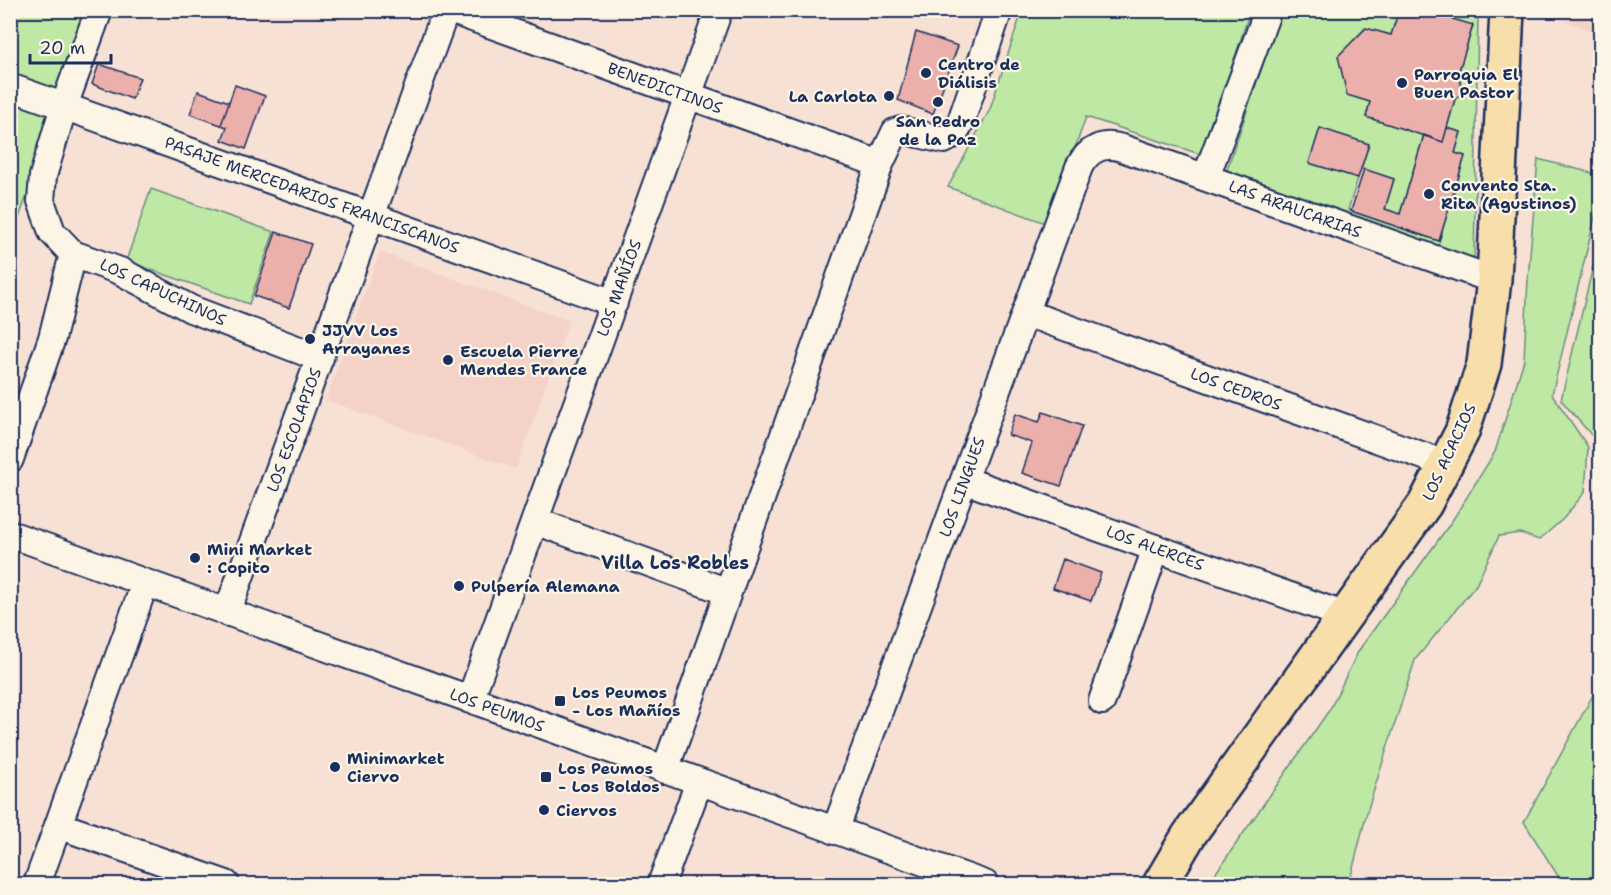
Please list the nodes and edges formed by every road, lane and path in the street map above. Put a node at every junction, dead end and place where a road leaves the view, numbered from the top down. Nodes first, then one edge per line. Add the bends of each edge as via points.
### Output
1 (99, 10) edge
2 (448, 10) edge
3 (719, 10) edge
4 (999, 10) edge
5 (1269, 10) edge
6 (1507, 10) edge
7 (10, 87) edge
8 (688, 97) junction
9 (64, 106) junction
10 (1095, 148) joint
11 (880, 164) junction
12 (1206, 177) junction
13 (372, 216) junction
14 (73, 254) junction
15 (1494, 280) junction
16 (614, 303) junction
17 (1026, 313) junction
18 (320, 358) junction
19 (10, 459) edge
20 (1446, 464) junction
21 (964, 480) junction
22 (535, 521) junction
23 (10, 534) edge
24 (1156, 548) junction
25 (145, 582) junction
26 (728, 592) junction
27 (227, 613) junction
28 (1346, 616) junction
29 (470, 700) junction
30 (1102, 701) dead end
31 (665, 770) junction
32 (699, 782) junction
33 (58, 825) junction
34 (835, 831) junction
35 (947, 878) edge
36 (37, 885) edge
37 (226, 885) edge
38 (661, 885) edge
39 (984, 885) edge
40 (1160, 885) edge

1 - 9 street
2 - 8 street, BENEDICTINOS
2 - 13 street, LOS ESCOLAPIOS
3 - 8 street, LOS MAÑÍOS
4 - 11 street via 955,133 944,140 895,132
5 - 12 street
6 - 15 main road, LOS ACACIOS
7 - 9 street, PASAJE MERCEDARIOS FRANCISCANOS
8 - 11 street, BENEDICTINOS
8 - 16 street, LOS MAÑÍOS
9 - 13 street, PASAJE MERCEDARIOS FRANCISCANOS
9 - 14 street via 43,176 41,201 52,232
10 - 12 street, LAS ARAUCARIAS via 1113,146
10 - 17 street, LOS LINGUES via 1079,167
11 - 26 street
12 - 15 street, LAS ARAUCARIAS
13 - 16 street, PASAJE MERCEDARIOS FRANCISCANOS
13 - 18 street, LOS ESCOLAPIOS
14 - 18 street, LOS CAPUCHINOS via 120,271 191,309
14 - 19 street via 52,338
15 - 20 main road, LOS ACACIOS via 1484,363 1462,432
16 - 22 street, LOS MAÑÍOS
17 - 20 street, LOS CEDROS
17 - 21 street, LOS LINGUES
18 - 27 street, LOS ESCOLAPIOS
20 - 28 main road, LOS ACACIOS via 1425,504
21 - 24 street, LOS ALERCES
21 - 34 street, LOS LINGUES
22 - 26 street
22 - 29 street, LOS MAÑÍOS
23 - 25 street, LOS PEUMOS
24 - 28 street, LOS ALERCES
24 - 30 street
25 - 27 street, LOS PEUMOS
25 - 33 street
26 - 31 street
27 - 29 street, LOS PEUMOS
28 - 40 main road, LOS ACACIOS via 1189,835
29 - 31 street, LOS PEUMOS
31 - 32 street, LOS PEUMOS
32 - 34 street, LOS PEUMOS
32 - 38 street
33 - 36 street
33 - 37 street
34 - 35 street, LOS PEUMOS
35 - 39 street, LOS PEUMOS

